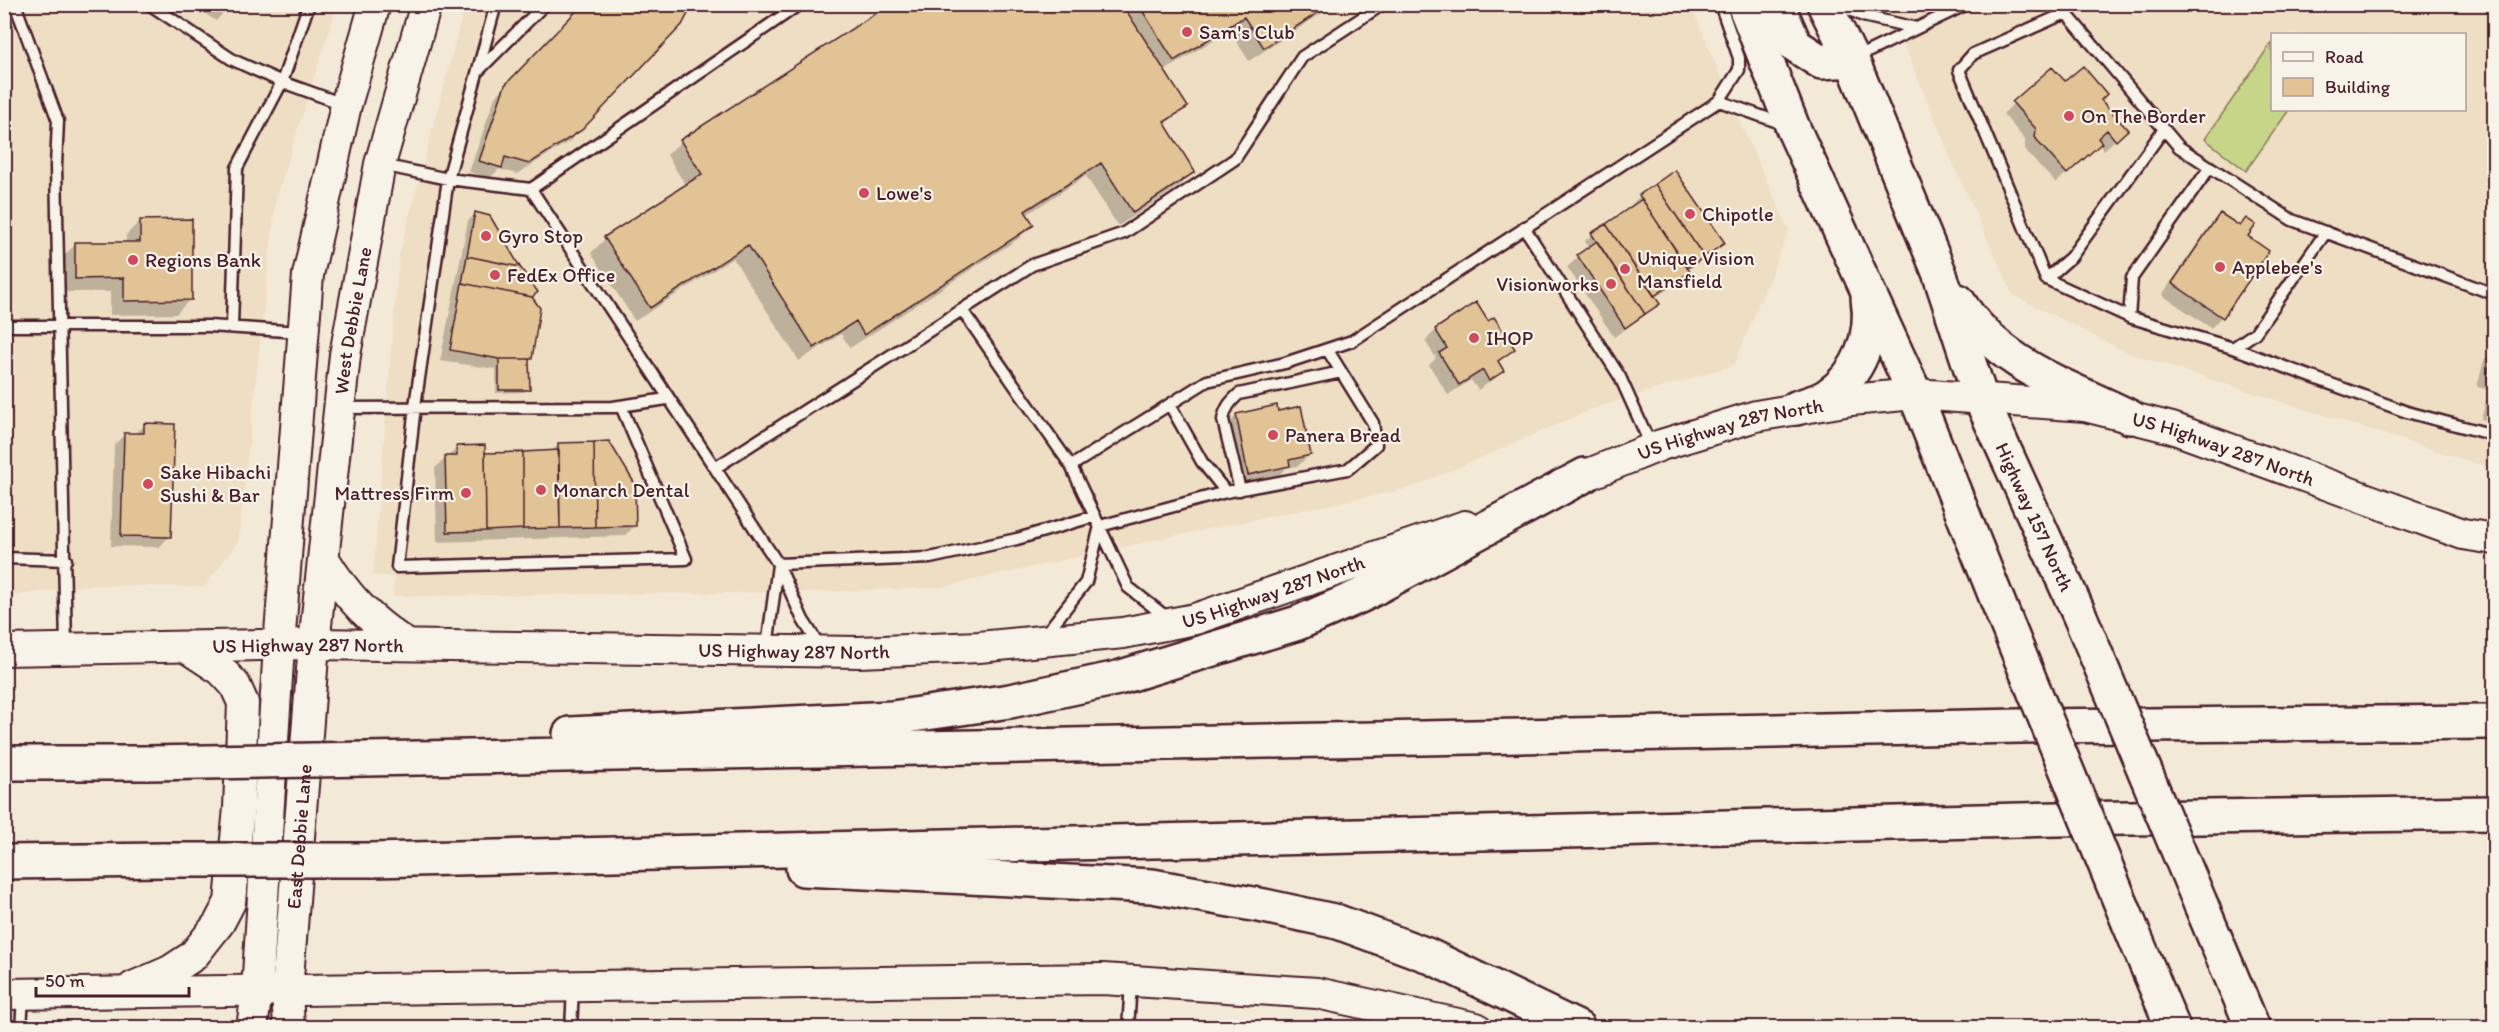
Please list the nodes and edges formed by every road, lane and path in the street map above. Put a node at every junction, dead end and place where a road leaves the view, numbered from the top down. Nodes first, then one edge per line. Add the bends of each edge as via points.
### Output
1 (15, 4) edge
2 (149, 4) edge
3 (309, 4) edge
4 (375, 4) edge
5 (426, 4) edge
6 (496, 4) edge
7 (545, 4) edge
8 (800, 4) edge
9 (1383, 4) edge
10 (1720, 4) edge
11 (1744, 4) edge
12 (1778, 4) edge
13 (1824, 4) edge
14 (1838, 4) edge
15 (1967, 4) edge
16 (2055, 4) edge
17 (2066, 13) junction
18 (1917, 28) junction
19 (1852, 60) junction
20 (476, 73) junction
21 (282, 82) junction
22 (1719, 100) junction
23 (346, 105) junction
24 (1793, 128) junction
25 (2164, 129) junction
26 (380, 164) junction
27 (2210, 167) junction
28 (448, 178) junction
29 (531, 189) junction
30 (1524, 227) junction
31 (2326, 232) junction
32 (1939, 272) junction
33 (2046, 279) junction
34 (1865, 284) junction
35 (2494, 294) edge
36 (962, 310) junction
37 (2129, 317) junction
38 (4, 326) edge
39 (60, 326) junction
40 (232, 327) junction
41 (304, 332) junction
42 (2233, 348) junction
43 (1327, 349) junction
44 (1341, 372) junction
45 (1915, 394) junction
46 (668, 399) junction
47 (1982, 399) junction
48 (1170, 405) junction
49 (415, 406) junction
50 (621, 406) junction
51 (340, 408) junction
52 (1796, 408) junction
53 (2130, 417) junction
54 (2494, 435) edge
55 (1652, 448) junction
56 (1071, 466) junction
57 (716, 468) junction
58 (1585, 475) junction
59 (1240, 490) junction
60 (1226, 492) junction
61 (1095, 516) junction
62 (1100, 526) junction
63 (2494, 539) edge
64 (4, 558) edge
65 (324, 559) junction
66 (66, 560) junction
67 (778, 564) junction
68 (1175, 623) junction
69 (1040, 641) junction
70 (314, 644) junction
71 (407, 645) junction
72 (186, 646) junction
73 (279, 646) junction
74 (66, 648) junction
75 (4, 650) edge
76 (767, 650) junction
77 (823, 651) junction
78 (2494, 722) edge
79 (464, 759) junction
80 (4, 763) edge
81 (2494, 813) edge
82 (622, 854) junction
83 (4, 862) edge
84 (1131, 980) junction
85 (573, 984) junction
86 (257, 991) junction
87 (287, 991) junction
88 (119, 993) junction
89 (14, 994) edge
90 (21, 1028) edge
91 (252, 1028) edge
92 (289, 1028) edge
93 (571, 1028) edge
94 (1128, 1028) edge
95 (1476, 1028) edge
96 (1578, 1028) edge
97 (2173, 1028) edge
98 (2253, 1028) edge

1 - 39 lane via 58,121
2 - 21 lane via 233,60
3 - 21 lane
4 - 23 main road
5 - 26 main road, West Debbie Lane
6 - 20 lane
7 - 20 lane
8 - 29 lane
9 - 36 lane via 1302,57 1234,159 1124,233 1032,265
10 - 22 lane via 1740,70
11 - 24 main road
12 - 19 main road via 1795,45 1821,62
13 - 19 main road, Highway 157 North
14 - 18 lane via 1863,16
15 - 18 lane
16 - 17 lane
17 - 25 lane
17 - 33 lane via 1973,54 1959,70
18 - 19 lane
19 - 32 main road, Highway 157 North
20 - 28 lane
21 - 23 lane
21 - 40 lane via 237,168
22 - 24 lane
22 - 30 lane
23 - 41 main road via 308,275
24 - 34 main road
25 - 27 lane via 2179,147
25 - 33 lane via 2071,257
26 - 28 lane
26 - 51 main road, West Debbie Lane via 345,356
27 - 31 lane via 2292,220
27 - 37 lane via 2132,278
28 - 29 lane
28 - 49 lane
29 - 46 lane
30 - 43 lane via 1352,341
30 - 55 lane via 1620,377
31 - 35 lane
31 - 42 lane via 2255,333
32 - 47 main road, Highway 157 North
32 - 53 main road via 1972,324 2018,363
33 - 37 lane
34 - 45 main road
34 - 52 main road via 1871,315 1866,347 1850,375 1826,397
36 - 56 lane
36 - 57 lane
37 - 42 lane
38 - 39 lane
39 - 40 lane
39 - 66 lane
40 - 41 lane
41 - 73 main road
42 - 54 lane via 2407,412
43 - 44 lane
43 - 48 lane via 1207,381
44 - 59 lane via 1239,394 1225,408 1223,420
44 - 59 lane via 1373,423 1376,445 1348,469
45 - 47 main road, US Highway 287 North
45 - 52 main road, US Highway 287 North
45 - 97 main road, bridge
46 - 50 lane
46 - 57 lane
47 - 53 main road, US Highway 287 North via 2085,406
47 - 98 main road, Highway 157 North, bridge via 2079,614
48 - 56 lane
48 - 60 lane via 1202,462
49 - 50 lane
49 - 50 lane via 397,567 686,559
49 - 51 lane
51 - 65 main road, West Debbie Lane
52 - 55 main road, US Highway 287 North
53 - 63 main road, US Highway 287 North via 2172,428 2463,534
55 - 58 main road, US Highway 287 North
56 - 61 lane
57 - 67 lane
58 - 68 main road, US Highway 287 North via 1441,536
58 - 79 main road via 1362,595 1298,622 1118,678 1010,701 892,718 528,736
59 - 60 lane
60 - 62 lane
61 - 62 lane
61 - 67 lane via 1017,539 930,558
62 - 68 lane via 1128,588
62 - 69 lane via 1086,582
64 - 66 lane
65 - 70 main road, West Debbie Lane
65 - 71 main road via 358,608
66 - 74 lane
67 - 76 lane
67 - 77 lane via 803,620
68 - 69 main road, US Highway 287 North via 1123,633
69 - 77 main road, US Highway 287 North via 978,647
70 - 71 main road, US Highway 287 North
70 - 73 main road, US Highway 287 North
70 - 87 main road, East Debbie Lane
71 - 76 main road, US Highway 287 North
72 - 73 main road, US Highway 287 North
72 - 74 main road, US Highway 287 North
72 - 88 main road via 221,670 235,685 243,703 240,808 230,902 193,956 170,971
73 - 86 main road, East Debbie Lane
74 - 75 main road, US Highway 287 North
76 - 77 main road, US Highway 287 North
78 - 79 main road via 2008,726
79 - 80 main road, bridge
81 - 82 main road via 2058,819
82 - 83 main road, bridge
82 - 96 main road via 724,866 1152,886 1338,922 1427,955
84 - 85 main road
84 - 94 lane
84 - 95 main road via 1317,993 1388,1013
85 - 87 main road
85 - 93 lane
86 - 87 main road
86 - 88 main road
86 - 91 main road, East Debbie Lane
87 - 92 main road, East Debbie Lane
88 - 89 main road
89 - 90 lane

